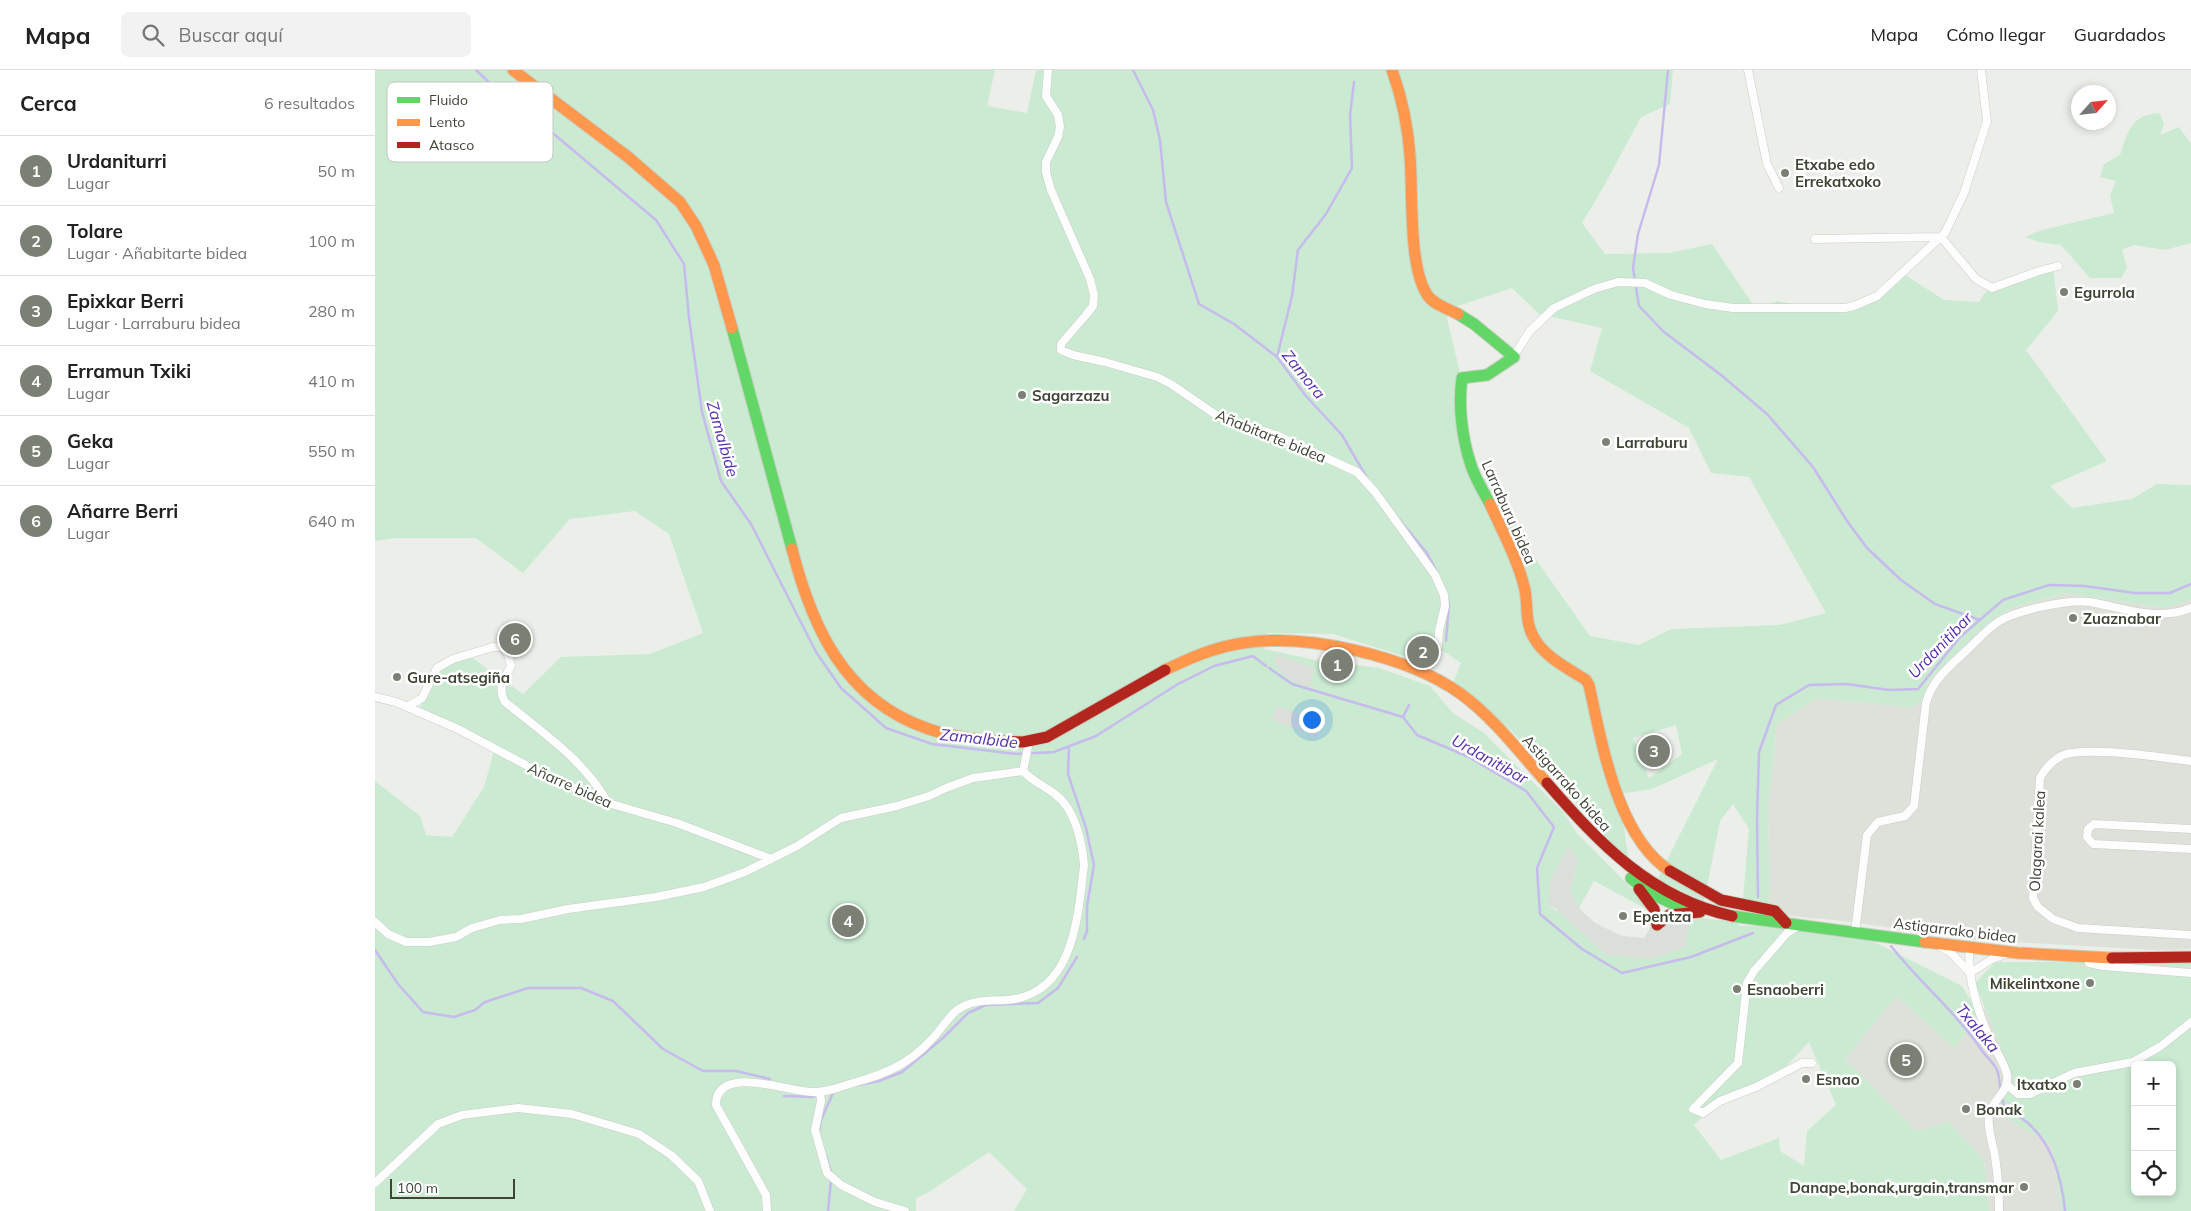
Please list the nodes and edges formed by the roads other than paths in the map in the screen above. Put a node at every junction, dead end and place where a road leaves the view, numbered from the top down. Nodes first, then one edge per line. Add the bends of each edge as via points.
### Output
1 (513, 70) edge
2 (1049, 70) edge
3 (1392, 70) edge
4 (1748, 70) edge
5 (1981, 70) edge
6 (529, 82) edge
7 (553, 100) edge
8 (1779, 188) dead end
9 (1941, 237) junction
10 (1815, 239) dead end
11 (2058, 266) dead end
12 (1517, 351) dead end
13 (2191, 608) edge
14 (1425, 673) junction
15 (375, 697) edge
16 (407, 707) junction
17 (1063, 726) junction
18 (1015, 736) junction
19 (976, 738) junction
20 (1028, 747) junction
21 (2191, 761) edge
22 (1024, 768) junction
23 (608, 802) junction
24 (2191, 829) edge
25 (1604, 846) junction
26 (2191, 849) edge
27 (771, 859) junction
28 (1632, 880) junction
29 (1659, 890) junction
30 (1733, 903) junction
31 (1665, 905) junction
32 (1699, 910) junction
33 (1731, 916) junction
34 (375, 922) edge
35 (1786, 923) junction
36 (1800, 924) junction
37 (1855, 932) junction
38 (2191, 935) edge
39 (1936, 944) junction
40 (1970, 948) junction
41 (2009, 953) junction
42 (2191, 957) edge
43 (2088, 958) junction
44 (1970, 973) junction
45 (2191, 973) edge
46 (2191, 1022) edge
47 (1812, 1063) dead end
48 (2005, 1088) junction
49 (820, 1092) junction
50 (375, 1182) edge
51 (710, 1211) edge
52 (767, 1211) edge
53 (905, 1211) edge
54 (1999, 1211) edge

1 - 6 main road
2 - 14 street, Añabitarte bidea via 1046,96 1060,127 1046,162 1046,172 1094,295 1093,306 1061,344 1061,350 1157,377 1219,417 1276,435 1357,472 1435,575 1444,595 1438,647
3 - 30 main road, Larraburu bidea via 1402,99 1406,126 1417,266 1423,290 1435,303 1461,315 1514,357 1487,375 1462,378 1460,393 1463,433 1470,463 1516,559 1533,637 1548,655 1589,685 1603,747 1621,803 1634,834 1649,854 1688,883
4 - 8 street via 1767,164
5 - 9 street via 1987,121 1963,193
7 - 19 main road via 661,184 680,202 704,239 810,605 817,626 839,664 861,688 894,712 939,732
9 - 10 street
9 - 11 street via 1976,279 1992,288
9 - 12 street via 1877,296 1853,306 1733,308 1671,295 1645,283 1618,282 1594,289 1555,308 1530,331
13 - 37 street via 2158,615 2074,601 2013,615 1994,625 1941,674 1926,704 1915,801 1909,813 1873,826 1865,840
14 - 17 main road, Astigarrako bidea via 1376,657 1309,642 1283,640 1220,647 1194,656
14 - 25 main road, Astigarrako bidea via 1461,694 1483,712
15 - 16 street, Añarre bidea
16 - 23 street, Añarre bidea
16 - 23 street via 422,698 437,668 453,659 493,647 502,648 508,654 511,666 500,693 505,702 582,766
17 - 18 main road
17 - 20 main road, Astigarrako bidea via 1060,731
18 - 19 main road
18 - 20 main road via 1025,739
19 - 20 main road, Astigarrako bidea
20 - 22 street
21 - 38 street, Olagarai kalea via 2081,751 2062,756 2046,766 2040,778 2033,898 2038,907 2053,919 2078,928
22 - 27 street via 973,778 905,804 841,818
22 - 49 street via 1064,802 1083,853 1073,939 1057,972 1035,991 1008,1000 975,1002 957,1011 911,1059 889,1072
23 - 27 street, Añarre bidea via 677,823
24 - 26 street via 2094,824 2087,828 2087,837 2093,844
25 - 28 main road, Astigarrako bidea
25 - 29 main road, Astigarrako bidea
27 - 34 street via 705,887 499,920 456,937 429,942 405,942 388,934
28 - 31 main road, Astigarrako bidea
28 - 32 main road via 1654,909 1657,925 1669,915
29 - 31 main road
29 - 32 main road, Astigarrako bidea
30 - 33 street
30 - 35 main road, Larraburu bidea via 1775,911
31 - 32 main road, Astigarrako bidea
32 - 33 main road, Astigarrako bidea
33 - 35 main road, Astigarrako bidea
35 - 36 main road, Astigarrako bidea
36 - 37 main road, Astigarrako bidea
36 - 47 street via 1787,933 1747,983 1738,1063 1693,1108 1703,1113 1720,1101 1756,1087 1801,1063
37 - 39 main road, Astigarrako bidea
39 - 40 main road, Astigarrako bidea
39 - 44 street via 1950,952
40 - 41 main road, Astigarrako bidea
40 - 44 street
41 - 43 main road, Astigarrako bidea
41 - 44 street
42 - 43 main road, Astigarrako bidea
43 - 45 street via 2089,963 2103,966
44 - 48 street via 1990,1040 2005,1066
46 - 48 street via 2161,1046 2133,1062 2074,1073 2030,1094 2018,1094
48 - 54 street via 1990,1108 1989,1130 1995,1156
49 - 52 street via 741,1081 724,1088 716,1099 724,1121 766,1195
49 - 53 street via 815,1130 827,1173 841,1185 875,1202
50 - 51 street via 439,1124 462,1115 518,1108 572,1114 639,1134 671,1155 698,1181

